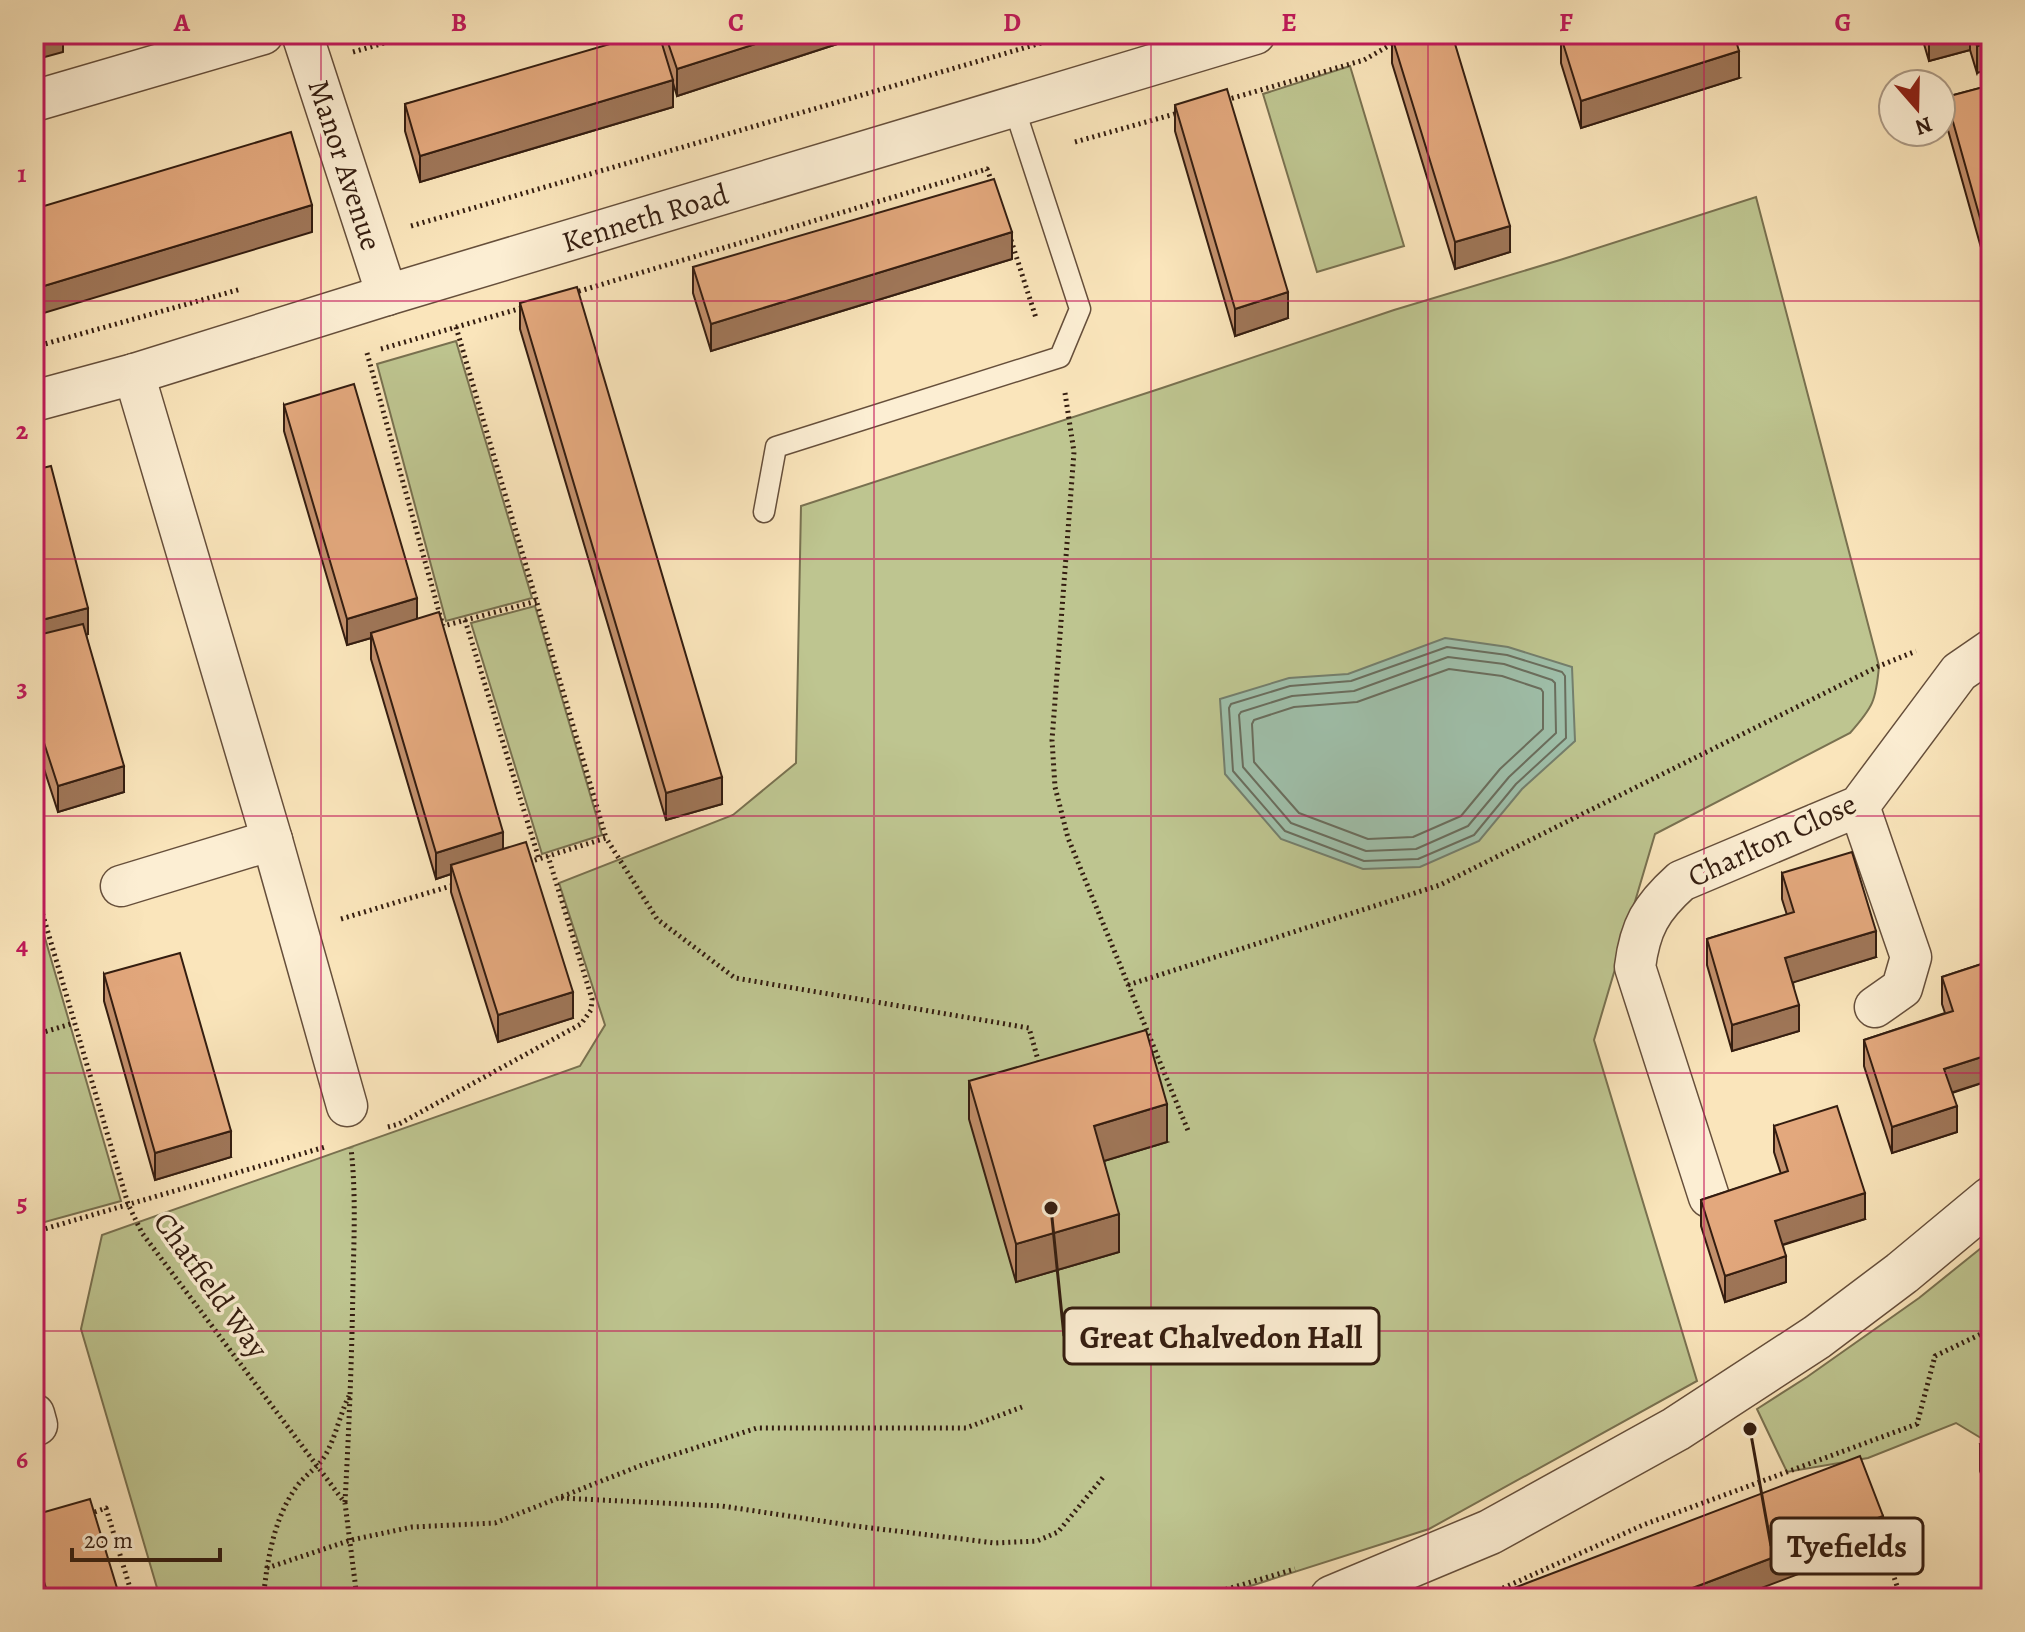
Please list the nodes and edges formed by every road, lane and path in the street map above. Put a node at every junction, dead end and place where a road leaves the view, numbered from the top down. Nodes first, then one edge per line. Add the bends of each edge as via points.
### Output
1 (263, 34) edge
2 (302, 34) edge
3 (415, 34) edge
4 (1072, 34) edge
5 (1255, 34) edge
6 (1398, 41) edge
7 (345, 55) dead end
8 (34, 101) edge
9 (1212, 103) edge
10 (1014, 107) junction
11 (1181, 112) edge
12 (1075, 142) dead end
13 (997, 197) edge
14 (401, 221) dead end
15 (1006, 226) edge
16 (255, 285) dead end
17 (573, 293) edge
18 (387, 295) junction
19 (529, 306) edge
20 (456, 327) junction
21 (1039, 327) dead end
22 (34, 347) edge
23 (1060, 357) junction
24 (134, 374) junction
25 (34, 401) edge
26 (764, 512) dead end
27 (537, 601) junction
28 (465, 620) junction
29 (1921, 649) dead end
30 (1991, 650) edge
31 (1859, 806) junction
32 (606, 838) junction
33 (272, 840) junction
34 (548, 856) junction
35 (539, 859) junction
36 (524, 863) edge
37 (464, 882) edge
38 (34, 885) edge
39 (121, 886) dead end
40 (298, 932) junction
41 (1128, 985) junction
42 (1875, 1007) dead end
43 (74, 1023) junction
44 (34, 1035) edge
45 (1044, 1078) edge
46 (348, 1123) junction
47 (386, 1128) dead end
48 (1189, 1133) dead end
49 (1709, 1197) edge
50 (1991, 1199) edge
51 (128, 1204) junction
52 (34, 1232) edge
53 (1991, 1316) edge
54 (350, 1393) junction
55 (1022, 1407) dead end
56 (1852, 1448) junction
57 (1857, 1461) edge
58 (317, 1467) junction
59 (1105, 1475) dead end
60 (558, 1498) junction
61 (345, 1503) junction
62 (77, 1517) edge
63 (1878, 1528) edge
64 (351, 1540) junction
65 (267, 1568) junction
66 (133, 1598) edge
67 (263, 1598) edge
68 (357, 1598) edge
69 (1332, 1598) edge
70 (1481, 1598) edge
71 (1901, 1598) edge

1 - 8 street
2 - 18 street, Manor Avenue
3 - 7 path
4 - 14 path via 411,226
5 - 10 street, Kenneth Road
6 - 9 path via 1364,60
10 - 18 street, Kenneth Road
10 - 23 lane via 1080,309
11 - 12 path
13 - 17 path via 987,169
15 - 21 path
16 - 22 path
18 - 24 street, Kenneth Road
19 - 20 path
20 - 27 path
20 - 28 path via 367,353 443,626
23 - 26 lane via 776,447
23 - 41 path via 1074,452 1052,740 1055,787 1068,838
24 - 25 street, Kenneth Road
24 - 33 street
27 - 28 path
27 - 32 path
28 - 35 path
29 - 41 path via 1440,885
30 - 31 street, Charlton Close via 1959,672
31 - 42 street via 1911,957 1902,988
31 - 49 street, Charlton Close via 1681,881 1662,899 1638,941 1635,967
32 - 34 path
32 - 45 path via 657,919 735,978 1029,1028
33 - 39 street
33 - 40 street
34 - 35 path
34 - 47 path via 591,1010 581,1024
35 - 36 path
37 - 40 path
38 - 43 path, Chatfield Way
40 - 46 street
41 - 48 path
43 - 44 path
43 - 51 path, Chatfield Way
46 - 51 path
46 - 54 path via 354,1250
50 - 69 street via 1817,1337 1676,1429 1490,1532
51 - 52 path
51 - 58 path, Chatfield Way via 142,1233
53 - 56 path via 1981,1334 1935,1356 1917,1424
54 - 58 path
54 - 61 path
55 - 60 path via 966,1428 757,1428
56 - 57 path
56 - 70 path via 1643,1525
58 - 61 path, Chatfield Way
58 - 65 path via 297,1485 281,1511
59 - 60 path via 1058,1532 1037,1541 995,1543 722,1506
60 - 64 path via 495,1523 412,1527
61 - 64 path, Chatfield Way
62 - 66 path via 106,1508
63 - 71 path
64 - 65 path
64 - 68 path, Chatfield Way
65 - 67 path

